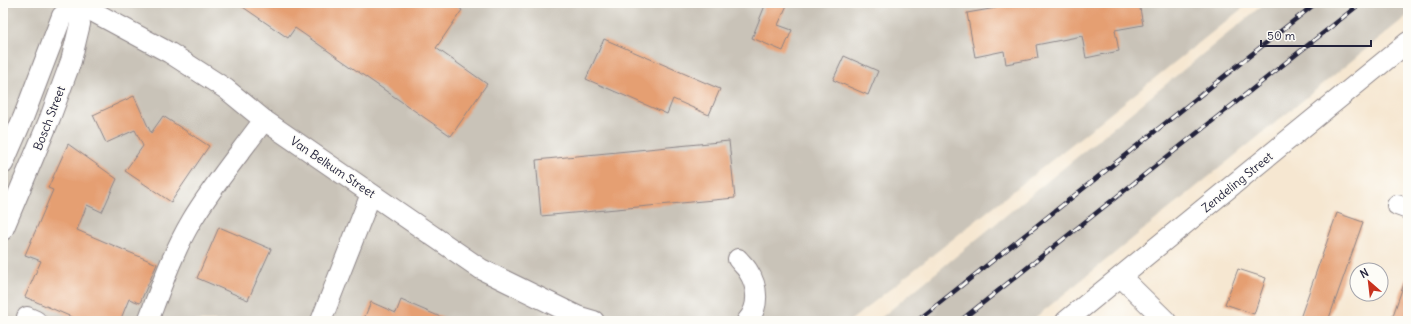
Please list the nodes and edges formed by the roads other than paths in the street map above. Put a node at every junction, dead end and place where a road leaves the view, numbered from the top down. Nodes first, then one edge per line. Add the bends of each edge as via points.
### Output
1 (77, 3) edge
2 (1408, 42) edge
3 (264, 120) junction
4 (3, 164) edge
5 (371, 194) junction
6 (3, 230) edge
7 (738, 260) dead end
8 (1121, 277) junction
9 (148, 321) edge
10 (321, 321) edge
11 (594, 321) edge
12 (747, 321) edge
13 (1066, 321) edge
14 (1166, 321) edge

1 - 3 street, Van Belkum Street via 170,53 226,89
1 - 4 street, Bosch Street via 62,16
1 - 6 street, Bosch Street via 80,24 71,61
2 - 8 street, Zendeling Street
3 - 5 street, Van Belkum Street
3 - 9 street via 192,220 172,258
5 - 10 street
5 - 11 street, Van Belkum Street via 481,269 577,316
7 - 12 street via 749,272 757,291 755,308
8 - 13 street, Zendeling Street
8 - 14 street

